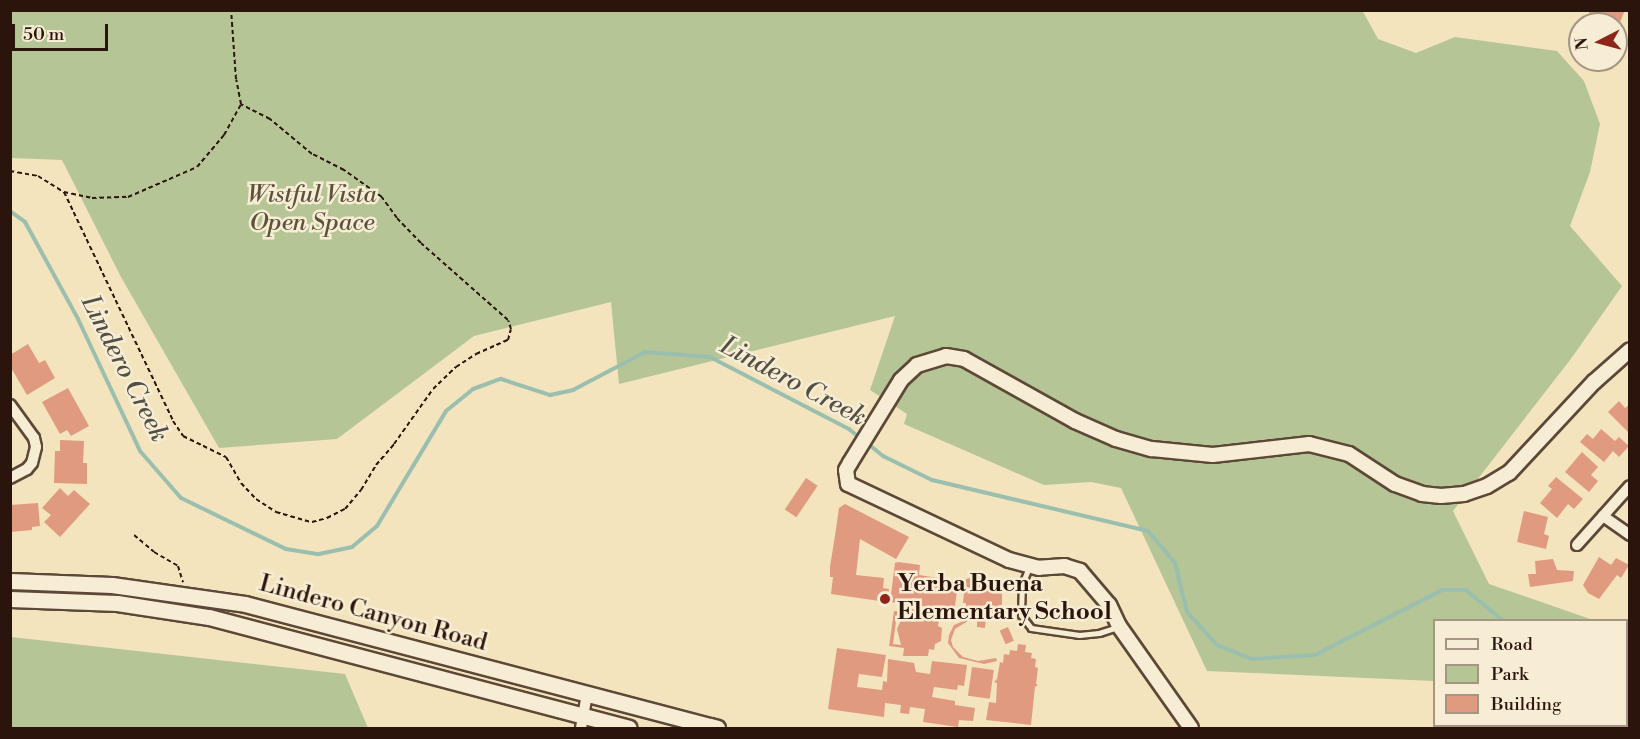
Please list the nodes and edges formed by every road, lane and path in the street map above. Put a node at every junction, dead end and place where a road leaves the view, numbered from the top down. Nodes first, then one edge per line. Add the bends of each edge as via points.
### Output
1 (231, 10) edge
2 (241, 104) junction
3 (10, 171) edge
4 (64, 192) junction
5 (1629, 350) edge
6 (10, 405) edge
7 (10, 478) edge
8 (1629, 486) edge
9 (1603, 516) junction
10 (134, 535) dead end
11 (1629, 535) edge
12 (1577, 545) dead end
13 (1029, 567) junction
14 (10, 581) edge
15 (183, 594) junction
16 (10, 599) edge
17 (1119, 626) junction
18 (587, 694) junction
19 (582, 723) edge
20 (629, 729) edge
21 (717, 729) edge
22 (1191, 729) edge

1 - 2 path
2 - 4 path via 224,135 196,167 128,196 92,198
2 - 4 path via 270,119 312,154 344,170 382,197 421,243 508,320 511,329 508,340 456,367 433,389 361,490 336,513 312,522 276,512 241,483 226,457 183,436
3 - 4 path via 38,176
5 - 13 street via 1509,472 1487,486 1441,496 1395,484 1348,454 1309,444 1213,455 1152,449 1075,421 964,359 946,356 917,364 886,403 845,478 852,488
6 - 7 street via 34,438 36,447 27,470
8 - 9 street
9 - 11 street
9 - 12 street
10 - 15 path via 178,566 183,575
13 - 17 street via 1065,566 1080,571 1109,605
13 - 17 lane via 1022,584 1021,615 1031,628 1088,635
14 - 15 main road, Lindero Canyon Road via 112,585
15 - 18 main road, Lindero Canyon Road via 245,604
16 - 19 main road, Lindero Canyon Road via 117,603 209,617
17 - 22 street
18 - 19 street
18 - 21 main road, Lindero Canyon Road
19 - 20 main road, Lindero Canyon Road

